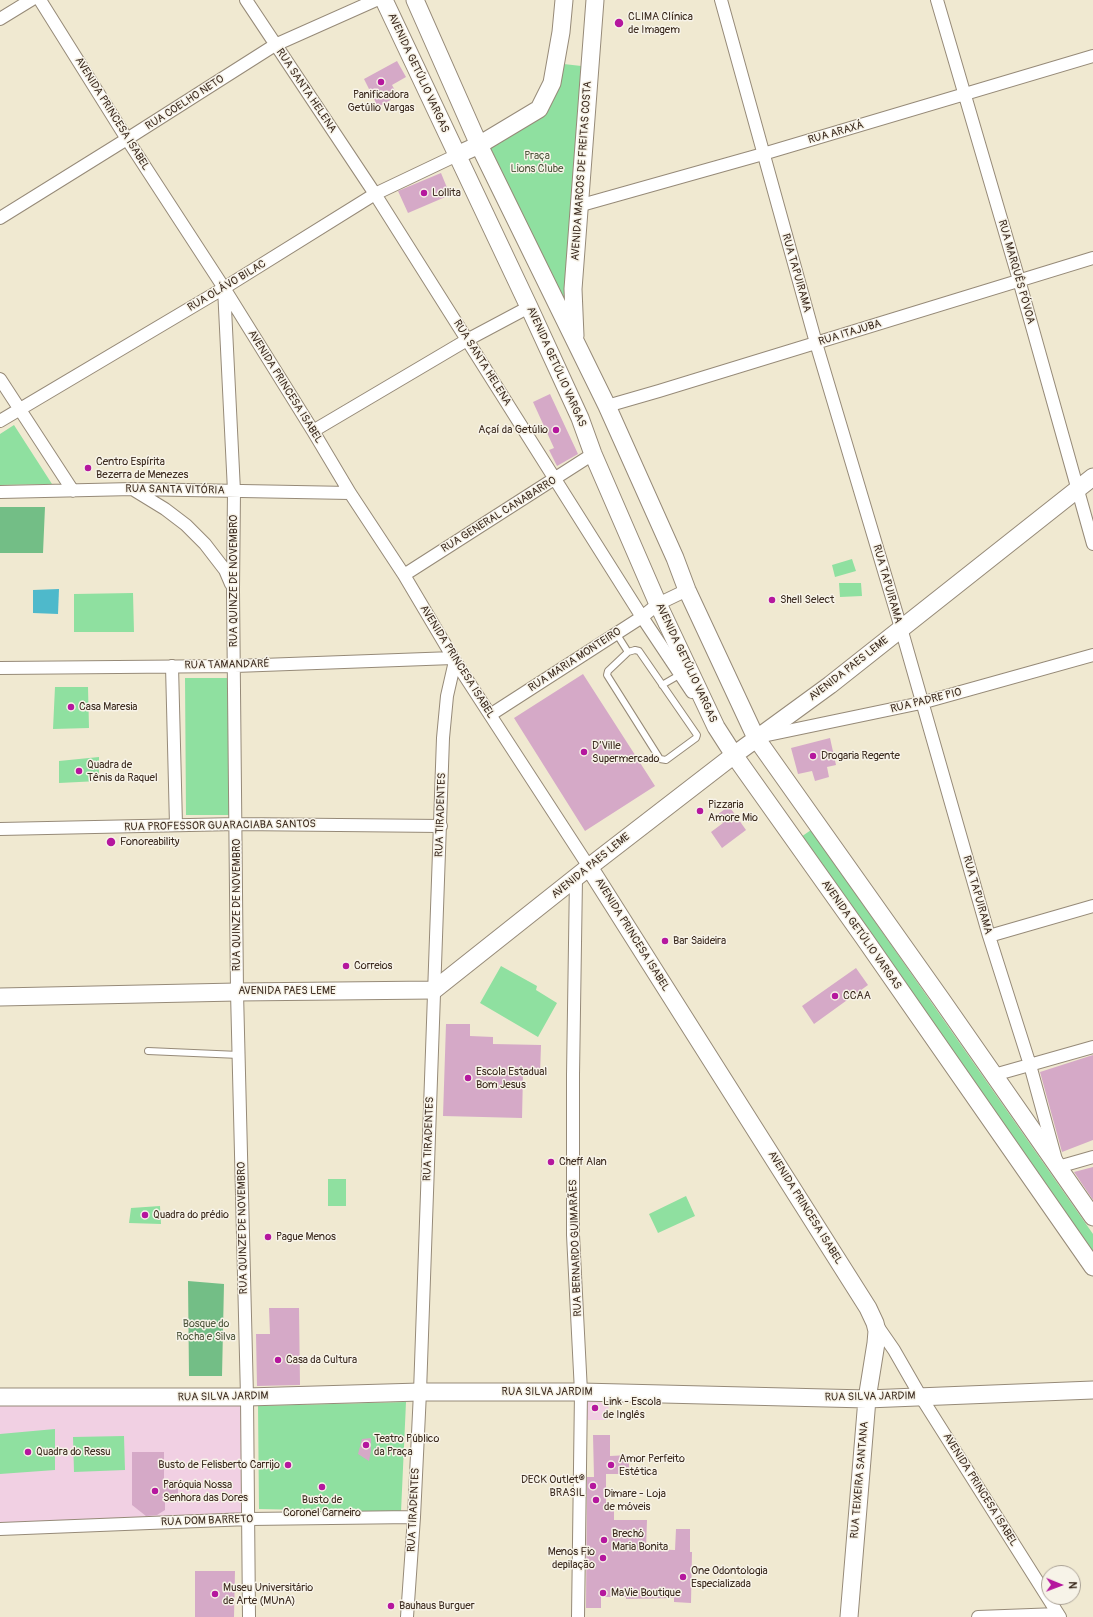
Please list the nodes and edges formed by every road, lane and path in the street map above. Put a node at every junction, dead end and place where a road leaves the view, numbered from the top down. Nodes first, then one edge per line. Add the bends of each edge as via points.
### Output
1 (31, 0) edge
2 (40, 0) edge
3 (246, 0) edge
4 (376, 0) edge
5 (384, 0) edge
6 (415, 0) edge
7 (564, 0) edge
8 (595, 0) edge
9 (721, 0) edge
10 (937, 0) edge
11 (0, 19) edge
12 (275, 45) junction
13 (1093, 56) edge
14 (965, 95) junction
15 (127, 139) junction
16 (479, 145) junction
17 (763, 154) junction
18 (456, 155) junction
19 (375, 194) junction
20 (578, 206) junction
21 (0, 218) edge
22 (1093, 258) edge
23 (1019, 280) junction
24 (224, 288) junction
25 (529, 306) junction
26 (467, 340) junction
27 (575, 342) junction
28 (816, 343) junction
29 (552, 356) junction
30 (587, 368) junction
31 (0, 379) edge
32 (607, 406) junction
33 (19, 409) junction
34 (0, 421) edge
35 (314, 431) junction
36 (593, 454) junction
37 (1093, 477) edge
38 (556, 479) junction
39 (133, 489) junction
40 (1077, 489) junction
41 (73, 491) junction
42 (234, 491) junction
43 (0, 492) edge
44 (350, 493) junction
45 (1090, 523) edge
46 (1093, 544) edge
47 (404, 576) junction
48 (233, 590) junction
49 (687, 590) junction
50 (658, 604) junction
51 (642, 616) junction
52 (900, 628) junction
53 (616, 633) junction
54 (628, 652) junction
55 (1093, 655) edge
56 (454, 660) junction
57 (172, 666) junction
58 (235, 666) junction
59 (0, 668) edge
60 (681, 674) junction
61 (662, 685) junction
62 (921, 704) junction
63 (490, 715) junction
64 (716, 728) junction
65 (756, 738) junction
66 (734, 754) junction
67 (237, 824) junction
68 (176, 825) junction
69 (441, 826) junction
70 (0, 830) edge
71 (589, 867) junction
72 (576, 878) junction
73 (1093, 906) edge
74 (888, 925) junction
75 (988, 936) junction
76 (864, 938) junction
77 (434, 990) junction
78 (238, 992) junction
79 (0, 997) edge
80 (941, 999) junction
81 (917, 1014) junction
82 (1093, 1047) edge
83 (148, 1051) dead end
84 (239, 1054) junction
85 (1030, 1065) junction
86 (994, 1075) junction
87 (1093, 1157) edge
88 (1058, 1167) junction
89 (1093, 1217) edge
90 (1093, 1267) edge
91 (875, 1322) junction
92 (876, 1343) joint
93 (1093, 1390) edge
94 (420, 1392) junction
95 (581, 1392) junction
96 (0, 1397) edge
97 (247, 1397) junction
98 (920, 1397) junction
99 (867, 1399) junction
100 (414, 1517) junction
101 (249, 1520) junction
102 (0, 1529) edge
103 (1059, 1615) edge
104 (248, 1617) edge
105 (407, 1617) edge
106 (578, 1617) edge
107 (849, 1617) edge
108 (978, 1617) edge

1 - 11 street
2 - 15 street, AVENIDA PRINCESA ISABEL
3 - 12 street, RUA SANTA HELENA
4 - 12 street, RUA COELHO NETO
5 - 18 main road, AVENIDA GETÚLIO VARGAS
6 - 16 main road
7 - 16 main road via 552,83 539,109
8 - 20 main road, AVENIDA MARCOS DE FREITAS COSTA
9 - 17 street, RUA TAPUIRAMA
10 - 14 street, RUA MARQUÊS PÓVOA
12 - 15 street, RUA COELHO NETO
12 - 19 street, RUA SANTA HELENA
13 - 14 street, RUA ARAXÁ
14 - 17 street, RUA ARAXÁ
14 - 23 street, RUA MARQUÊS PÓVOA
15 - 21 street, RUA COELHO NETO
15 - 24 street, AVENIDA PRINCESA ISABEL
16 - 18 main road
16 - 27 main road
17 - 20 street, RUA ARAXÁ
17 - 28 street, RUA TAPUIRAMA
18 - 19 street, RUA OLÁVO BILAC
18 - 25 main road, AVENIDA GETÚLIO VARGAS
19 - 24 street, RUA OLÁVO BILAC
19 - 26 street, RUA SANTA HELENA
20 - 27 main road, AVENIDA MARCOS DE FREITAS COSTA via 572,289
22 - 23 street, RUA ITAJUBA
23 - 28 street, RUA ITAJUBA
23 - 40 street, RUA MARQUÊS PÓVOA
24 - 33 street, RUA OLÁVO BILAC
24 - 35 street, AVENIDA PRINCESA ISABEL
24 - 42 street, RUA QUINZE DE NOVEMBRO
25 - 26 street
25 - 29 main road, AVENIDA GETÚLIO VARGAS
26 - 35 street
26 - 38 street, RUA SANTA HELENA
27 - 30 main road
28 - 32 street, RUA ITAJUBA
28 - 52 street, RUA TAPUIRAMA
29 - 30 main road via 568,370
29 - 36 main road, AVENIDA GETÚLIO VARGAS
30 - 32 main road
31 - 33 street
32 - 49 main road
33 - 34 street, RUA OLÁVO BILAC
33 - 41 street
35 - 44 street, AVENIDA PRINCESA ISABEL
36 - 38 street, RUA GENERAL CANABARRO
36 - 50 main road, AVENIDA GETÚLIO VARGAS
37 - 40 main road, AVENIDA PAES LEME
38 - 47 street, RUA GENERAL CANABARRO
38 - 51 street, RUA SANTA HELENA
39 - 41 street, RUA SANTA VITÓRIA
39 - 42 street, RUA SANTA VITÓRIA
39 - 48 street via 186,525 205,544 225,570
40 - 45 street, RUA MARQUÊS PÓVOA
40 - 52 main road, AVENIDA PAES LEME
41 - 43 street, RUA SANTA VITÓRIA
42 - 44 street, RUA SANTA VITÓRIA
42 - 48 street, RUA QUINZE DE NOVEMBRO
44 - 47 street, AVENIDA PRINCESA ISABEL
45 - 46 street, RUA MARQUÊS PÓVOA
47 - 56 street, AVENIDA PRINCESA ISABEL
48 - 58 street, RUA QUINZE DE NOVEMBRO
49 - 50 street, RUA MARIA MONTEIRO
49 - 65 main road
50 - 51 street, RUA MARIA MONTEIRO
50 - 64 main road, AVENIDA GETÚLIO VARGAS
51 - 53 street, RUA MARIA MONTEIRO
51 - 60 street, RUA SANTA HELENA
52 - 62 street, RUA TAPUIRAMA
52 - 65 main road, AVENIDA PAES LEME via 830,685
53 - 54 lane
53 - 63 street, RUA MARIA MONTEIRO
54 - 61 lane via 639,651
54 - 61 lane via 608,671 608,675 660,758 666,760 697,735
55 - 62 street, RUA PADRE PIO
56 - 58 street, RUA TAMANDARÉ
56 - 63 street, AVENIDA PRINCESA ISABEL
56 - 69 street, RUA TIRADENTES via 443,738
57 - 58 street, RUA TAMANDARÉ
57 - 59 street, RUA TAMANDARÉ
57 - 68 street
58 - 67 street, RUA QUINZE DE NOVEMBRO
60 - 61 lane
60 - 64 street, RUA SANTA HELENA
62 - 65 street, RUA PADRE PIO
62 - 75 street, RUA TAPUIRAMA
63 - 71 street, AVENIDA PRINCESA ISABEL
64 - 66 main road, AVENIDA GETÚLIO VARGAS
65 - 66 main road, AVENIDA PAES LEME
65 - 74 main road
66 - 71 main road, AVENIDA PAES LEME
66 - 76 main road, AVENIDA GETÚLIO VARGAS
67 - 68 street, RUA PROFESSOR GUARACIABA SANTOS
67 - 69 street, RUA PROFESSOR GUARACIABA SANTOS
67 - 78 street, RUA QUINZE DE NOVEMBRO
68 - 70 street, RUA PROFESSOR GUARACIABA SANTOS
69 - 77 street, RUA TIRADENTES
71 - 72 main road, AVENIDA PAES LEME
71 - 91 main road, AVENIDA PRINCESA ISABEL
72 - 77 main road, AVENIDA PAES LEME
72 - 95 street, RUA BERNARDO GUIMARÃES via 573,1235
73 - 75 street
74 - 76 main road via 893,938 891,947 885,952 875,949
74 - 80 main road
75 - 85 street, RUA TAPUIRAMA
76 - 81 main road, AVENIDA GETÚLIO VARGAS
77 - 78 main road, AVENIDA PAES LEME
77 - 94 street, RUA TIRADENTES
78 - 79 main road, AVENIDA PAES LEME
78 - 84 street, RUA QUINZE DE NOVEMBRO
80 - 81 main road via 931,990 924,988 912,991 910,996
80 - 86 main road
81 - 90 main road, AVENIDA GETÚLIO VARGAS
82 - 85 street
83 - 84 lane
84 - 97 street, RUA QUINZE DE NOVEMBRO
85 - 86 street
85 - 88 street, RUA TAPUIRAMA
86 - 88 main road
87 - 88 street
88 - 89 main road
91 - 92 main road, AVENIDA PRINCESA ISABEL
91 - 98 street, AVENIDA PRINCESA ISABEL
92 - 99 main road, RUA TEIXEIRA SANTANA
93 - 98 main road, RUA SILVA JARDIM
94 - 95 main road, RUA SILVA JARDIM
94 - 97 main road, RUA SILVA JARDIM
94 - 100 street, RUA TIRADENTES
95 - 99 main road, RUA SILVA JARDIM
95 - 106 street, RUA BERNARDO GUIMARÃES
96 - 97 main road, RUA SILVA JARDIM
97 - 101 street, RUA QUINZE DE NOVEMBRO
98 - 99 main road, RUA SILVA JARDIM
98 - 103 street, AVENIDA PRINCESA ISABEL
99 - 107 main road, RUA TEIXEIRA SANTANA
100 - 101 street, RUA DOM BARRETO
100 - 105 street, RUA TIRADENTES
101 - 102 street, RUA DOM BARRETO
101 - 104 street, RUA QUINZE DE NOVEMBRO
103 - 108 street

